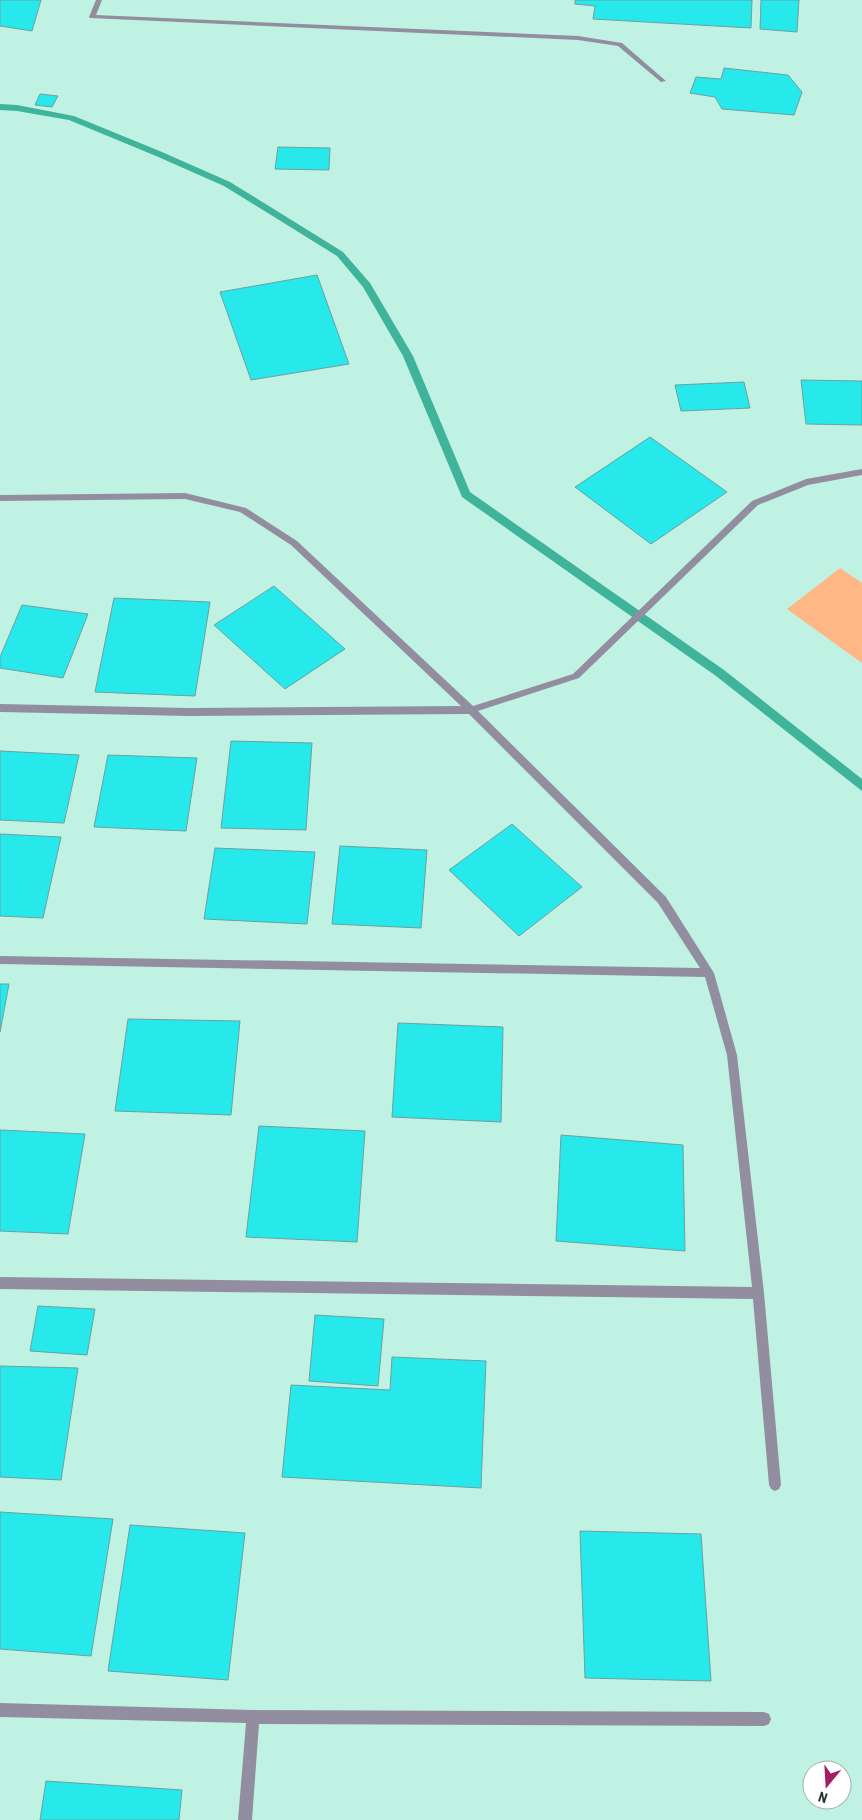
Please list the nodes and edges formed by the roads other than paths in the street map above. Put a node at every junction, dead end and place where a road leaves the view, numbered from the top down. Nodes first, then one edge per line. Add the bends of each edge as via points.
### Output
1 (99, 0) edge
2 (663, 81) dead end
3 (862, 472) edge
4 (0, 498) edge
5 (0, 708) edge
6 (470, 710) junction
7 (0, 960) edge
8 (709, 973) junction
9 (0, 1283) edge
10 (758, 1293) junction
11 (775, 1485) dead end
12 (0, 1710) edge
13 (253, 1717) junction
14 (764, 1719) dead end
15 (245, 1820) edge

1 - 2 street via 92,17 578,38 620,44
3 - 6 street via 806,482 755,503 576,676
4 - 6 street via 185,496 243,510 294,543
5 - 6 street via 189,712
6 - 8 street via 662,900
7 - 8 street
8 - 10 street via 732,1055
9 - 10 street
10 - 11 street
12 - 13 street
13 - 14 street
13 - 15 street

